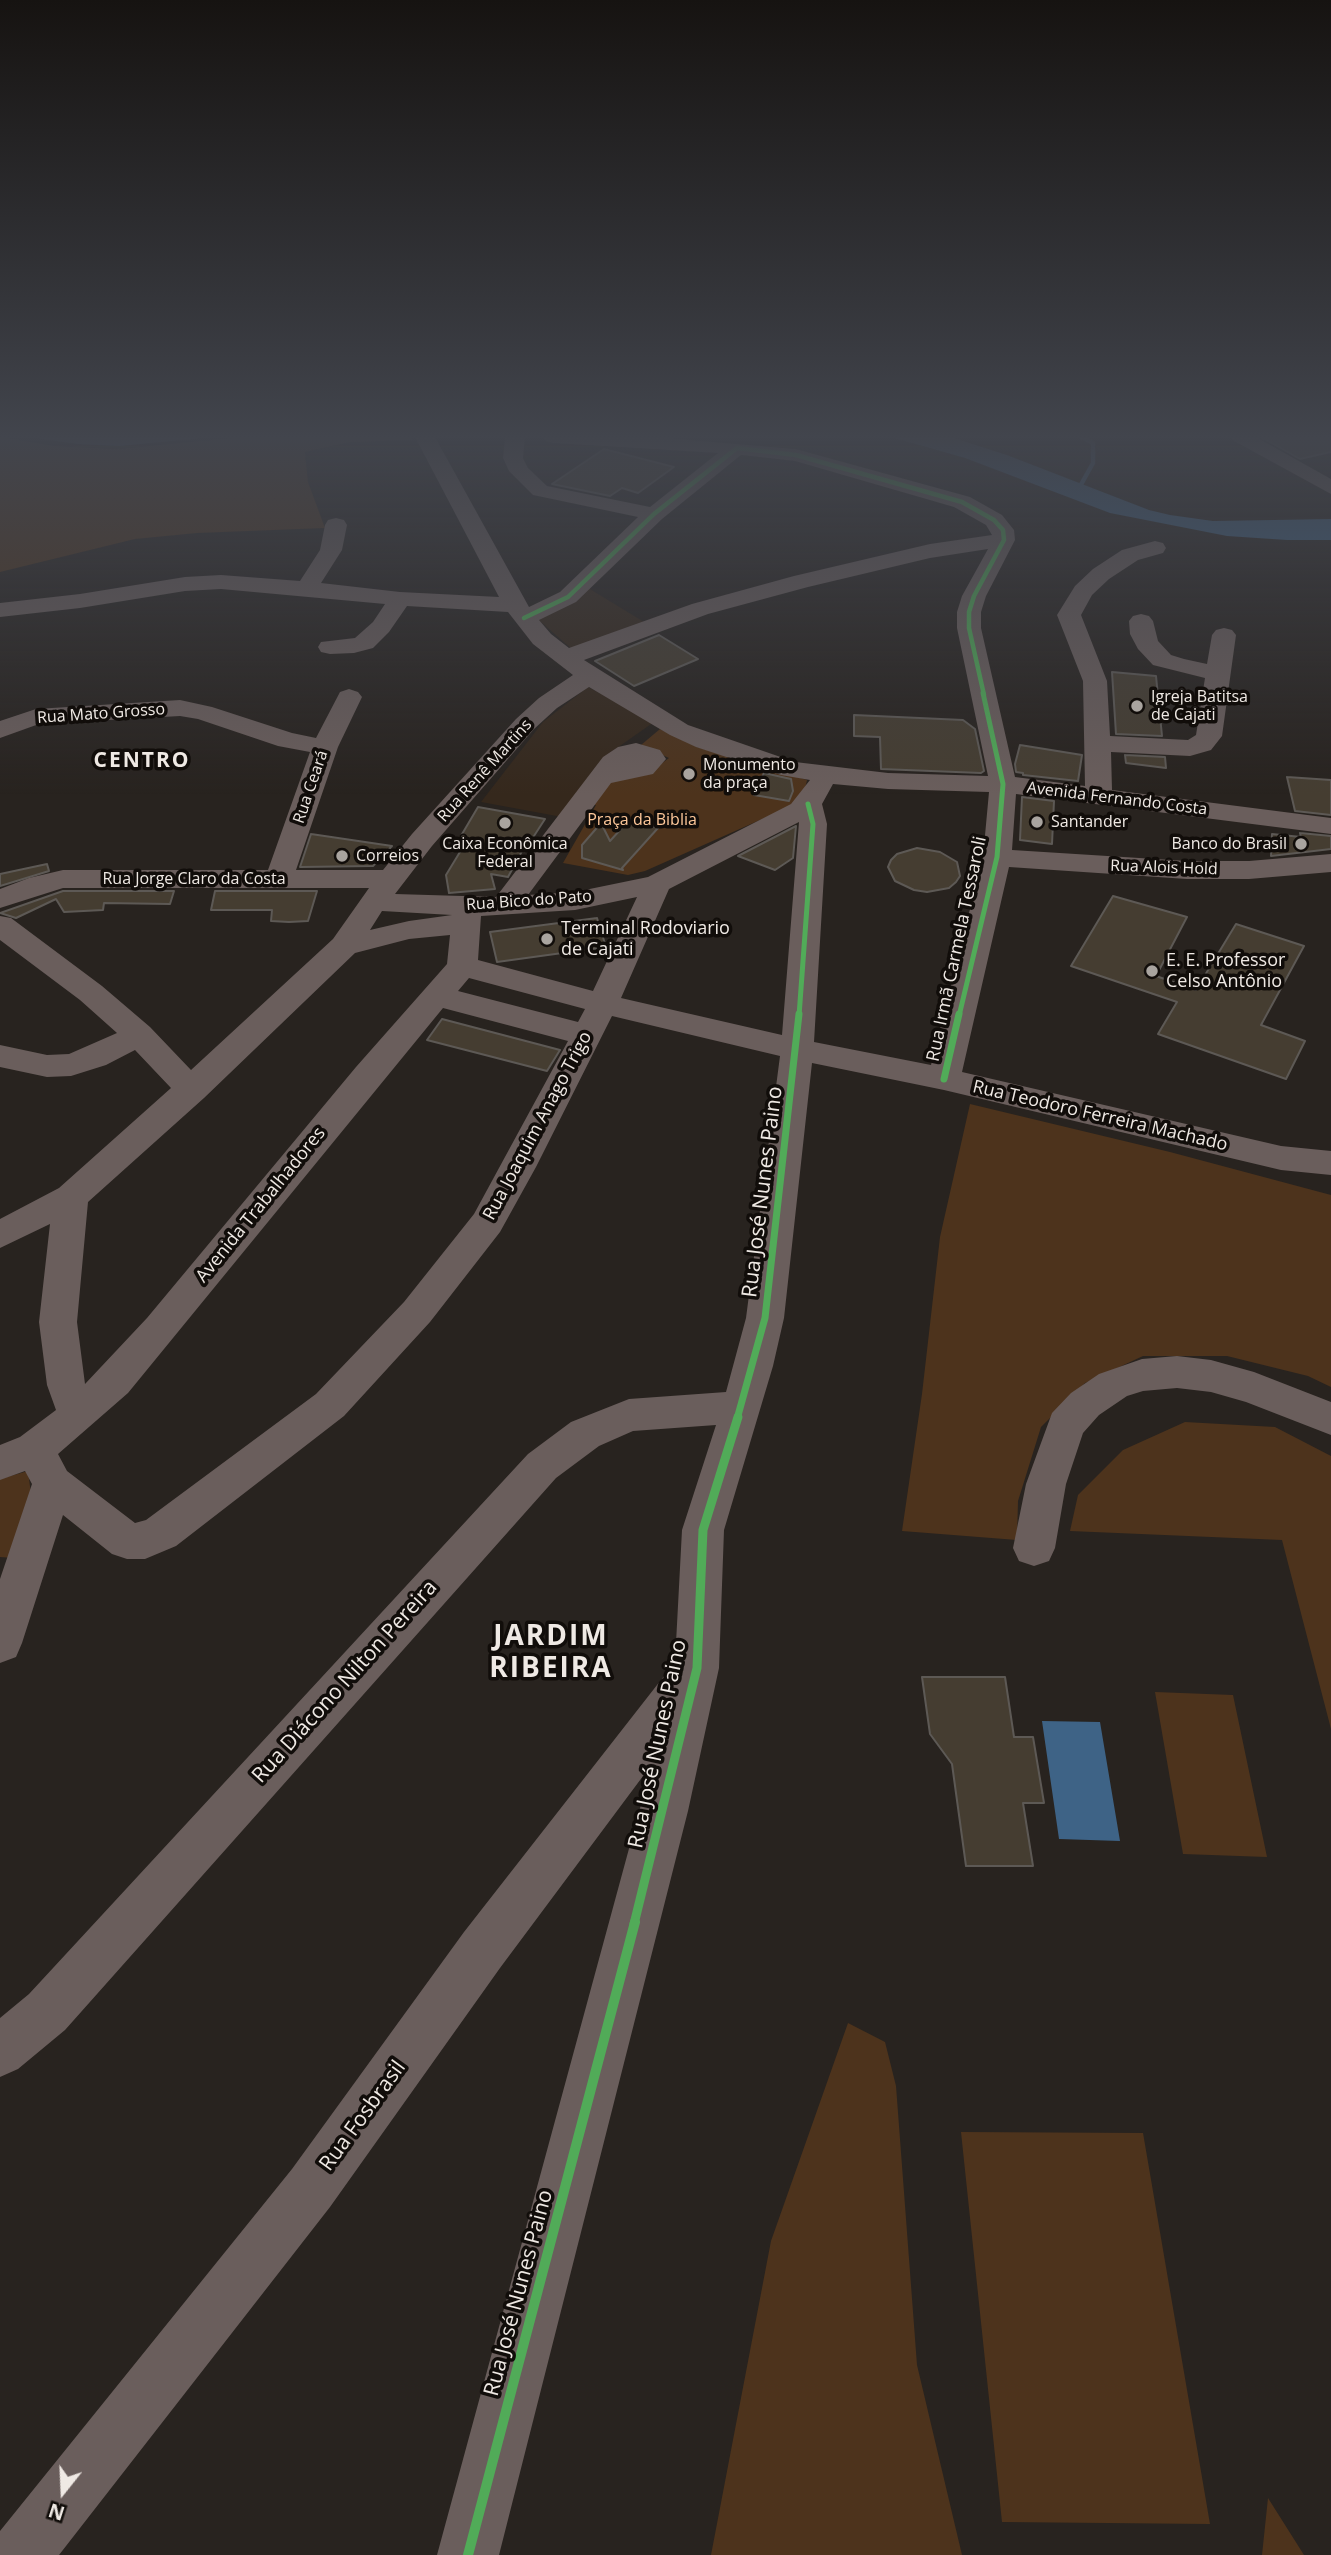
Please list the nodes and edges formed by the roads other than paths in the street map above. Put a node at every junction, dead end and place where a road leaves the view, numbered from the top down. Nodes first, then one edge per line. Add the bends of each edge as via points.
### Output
1 (327, 556) edge
2 (489, 556) edge
3 (610, 556) edge
4 (908, 556) edge
5 (995, 556) edge
6 (1128, 556) edge
7 (306, 589) junction
8 (400, 600) junction
9 (0, 610) edge
10 (519, 611) junction
11 (1141, 621) dead end
12 (1224, 635) dead end
13 (330, 647) dead end
14 (565, 658) junction
15 (1219, 673) junction
16 (589, 676) junction
17 (349, 697) dead end
18 (0, 730) edge
19 (1098, 743) junction
20 (325, 747) junction
21 (826, 775) junction
22 (603, 776) dead end
23 (1003, 784) junction
24 (1099, 795) junction
25 (808, 804) junction
26 (1331, 826) edge
27 (997, 857) junction
28 (1331, 863) edge
29 (279, 879) junction
30 (657, 884) junction
31 (383, 890) junction
32 (0, 899) edge
33 (505, 906) junction
34 (467, 915) junction
35 (0, 925) edge
36 (344, 946) junction
37 (462, 966) junction
38 (438, 996) junction
39 (595, 1020) junction
40 (139, 1035) junction
41 (797, 1049) junction
42 (0, 1056) edge
43 (944, 1079) junction
44 (192, 1090) junction
45 (1331, 1163) edge
46 (72, 1197) junction
47 (0, 1235) edge
48 (740, 1407) junction
49 (78, 1415) junction
50 (1331, 1419) edge
51 (29, 1465) edge
52 (1034, 1548) dead end
53 (0, 1643) edge
54 (696, 1668) junction
55 (0, 2051) edge
56 (20, 2555) edge
57 (468, 2555) edge

1 - 7 street
2 - 10 street, Avenida Fernando Costa
3 - 10 street via 556,605
4 - 14 street via 699,609
5 - 23 street, Rua Irmã Carmela Tessaroli via 974,596 969,628
6 - 19 street via 1083,591 1069,615 1095,681
7 - 8 street
7 - 9 street via 205,582
8 - 10 street
8 - 13 street via 364,643
10 - 14 street, Avenida Fernando Costa
11 - 15 street via 1142,634 1162,660
12 - 15 street
14 - 16 street, Avenida Fernando Costa
15 - 19 street via 1209,736 1202,744 1190,748
16 - 21 street, Avenida Fernando Costa via 705,741 790,769
16 - 31 street, Rua Renê Martins via 525,724
17 - 20 street, Rua Ceará
18 - 20 street, Rua Mato Grosso via 36,717 180,708
19 - 24 street
20 - 29 street, Rua Ceará
21 - 23 street, Avenida Fernando Costa
21 - 25 street
22 - 33 street
23 - 24 street, Avenida Fernando Costa
23 - 27 street, Rua Irmã Carmela Tessaroli
24 - 26 street, Avenida Fernando Costa
25 - 30 street, Rua Bico do Pato
25 - 41 street, Rua José Nunes Paino via 813,824
27 - 28 street, Rua Alois Hold via 1187,870
27 - 43 street, Rua Irmã Carmela Tessaroli
29 - 31 street, Rua Jorge Claro da Costa
29 - 32 street, Rua Jorge Claro da Costa via 63,879
30 - 33 street, Rua Bico do Pato via 575,901
30 - 39 street, Rua Joaquim Anago Trigo
31 - 34 street, Rua Bico do Pato
31 - 36 street, Rua Bico do Pato
33 - 34 street, Rua Bico do Pato
34 - 36 street, Rua Bico do Pato
34 - 37 street
35 - 40 street
36 - 44 street, Rua Bico do Pato
37 - 38 street, Avenida Trabalhadores
37 - 39 street, Rua Teodoro Ferreira Machado
38 - 39 street
38 - 49 street, Avenida Trabalhadores via 160,1329
39 - 41 street, Rua Teodoro Ferreira Machado
39 - 51 street, Rua Joaquim Anago Trigo via 487,1223 418,1312 330,1405 145,1541 127,1541
40 - 42 street via 71,1065 47,1066
40 - 44 street
41 - 43 street, Rua Teodoro Ferreira Machado
41 - 48 street, Rua José Nunes Paino via 765,1318
43 - 45 street, Rua Teodoro Ferreira Machado via 1281,1158
44 - 46 street, Rua Bico do Pato
46 - 47 street, Rua Bico do Pato
46 - 49 street via 58,1322 66,1385
48 - 54 street, Rua José Nunes Paino via 703,1530
48 - 55 street, Rua Diácono Nilton Pereira via 629,1415 585,1434 542,1466 47,2012
49 - 51 street, Avenida Trabalhadores
50 - 52 street via 1211,1376 1177,1372 1142,1375 1113,1385 1085,1404 1066,1425 1046,1485
51 - 53 street
54 - 56 street, Rua Fosbrasil via 482,1950 311,2188
54 - 57 street, Rua José Nunes Paino via 664,1811

